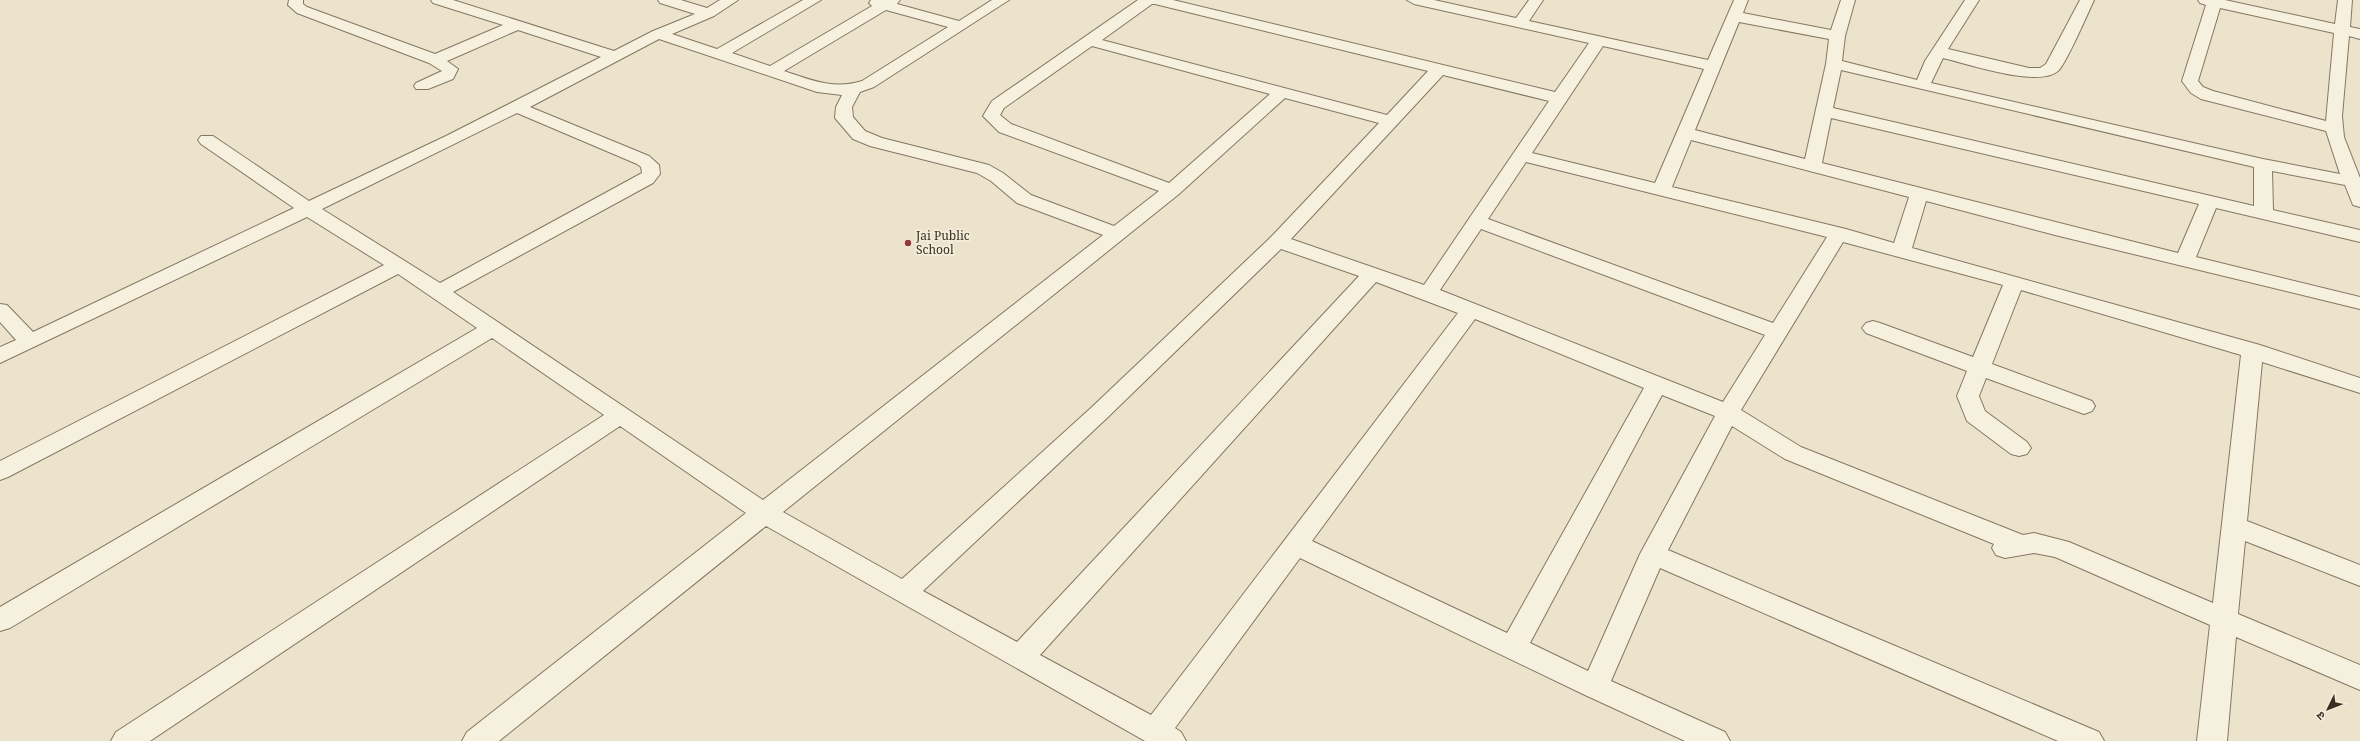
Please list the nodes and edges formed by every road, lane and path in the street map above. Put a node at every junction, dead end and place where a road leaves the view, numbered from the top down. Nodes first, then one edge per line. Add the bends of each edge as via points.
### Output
1 (296, 0) edge
2 (438, 0) edge
3 (665, 0) edge
4 (731, 0) edge
5 (814, 0) edge
6 (865, 0) edge
7 (1002, 0) edge
8 (1148, 0) edge
9 (1155, 0) edge
10 (1417, 0) edge
11 (1536, 0) edge
12 (1741, 0) edge
13 (1848, 0) edge
14 (1972, 0) edge
15 (2087, 0) edge
16 (2345, 0) edge
17 (2212, 1) edge
18 (888, 3) edge
19 (709, 13) junction
20 (1734, 16) junction
21 (1520, 23) junction
22 (518, 24) junction
23 (961, 26) junction
24 (2343, 30) junction
25 (658, 34) junction
26 (2360, 34) edge
27 (1837, 36) junction
28 (1598, 40) junction
29 (1089, 41) junction
30 (1939, 52) junction
31 (719, 54) junction
32 (615, 56) junction
33 (435, 60) junction
34 (1834, 64) junction
35 (1713, 66) junction
36 (1439, 69) junction
37 (771, 72) junction
38 (422, 86) dead end
39 (1922, 86) junction
40 (853, 90) junction
41 (1282, 92) junction
42 (1558, 98) junction
43 (516, 107) junction
44 (1824, 112) junction
45 (1391, 120) junction
46 (2334, 128) junction
47 (1686, 133) junction
48 (207, 140) dead end
49 (1520, 155) junction
50 (2263, 164) junction
51 (1812, 166) junction
52 (2357, 182) edge
53 (1172, 190) junction
54 (1661, 190) junction
55 (1920, 194) junction
56 (2210, 201) junction
57 (2360, 201) edge
58 (308, 209) junction
59 (2264, 213) junction
60 (1476, 221) junction
61 (1839, 233) junction
62 (1117, 234) junction
63 (2360, 236) edge
64 (1278, 241) junction
65 (1901, 251) junction
66 (2185, 261) junction
67 (399, 265) junction
68 (1374, 273) junction
69 (2014, 283) junction
70 (439, 292) junction
71 (1428, 293) junction
72 (2360, 303) edge
73 (0, 310) edge
74 (1471, 310) junction
75 (493, 328) junction
76 (1873, 328) dead end
77 (1777, 332) junction
78 (30, 341) junction
79 (2252, 350) junction
80 (0, 356) edge
81 (1980, 367) junction
82 (1656, 384) junction
83 (2360, 386) edge
84 (2084, 406) dead end
85 (1728, 413) junction
86 (621, 415) junction
87 (2019, 448) dead end
88 (0, 471) edge
89 (764, 513) junction
90 (2234, 526) junction
91 (1297, 545) junction
92 (1653, 554) junction
93 (2360, 576) edge
94 (904, 593) junction
95 (0, 620) edge
96 (2224, 621) junction
97 (1513, 648) junction
98 (1020, 658) junction
99 (2360, 678) edge
100 (1595, 687) junction
101 (1163, 737) edge
102 (126, 741) edge
103 (477, 741) edge
104 (1715, 741) edge
105 (2089, 741) edge
106 (2212, 741) edge

1 - 33 street via 295,5 302,10
2 - 22 street
3 - 19 street
4 - 19 street
5 - 31 street
6 - 18 street
7 - 23 street
8 - 29 street
9 - 36 street
10 - 21 street
11 - 21 street
12 - 20 street
13 - 27 street
14 - 30 street
15 - 30 street via 2053,67 2043,73 2016,72
16 - 24 street
17 - 24 street
17 - 46 street via 2190,81 2197,90 2224,100
18 - 23 street
18 - 37 street
19 - 25 street
20 - 27 street
20 - 35 street
21 - 28 street
22 - 32 street
22 - 33 street
23 - 40 street via 868,84
24 - 26 street
24 - 46 street
25 - 31 street
25 - 32 street
27 - 34 street
28 - 35 street
28 - 42 street
29 - 41 street
29 - 53 street via 998,105 991,116 1005,128
30 - 39 street
31 - 37 street
32 - 43 street
33 - 38 street via 450,72 447,76
34 - 39 street
34 - 44 street
35 - 47 street
36 - 42 street
36 - 45 street
37 - 40 street via 823,89
39 - 50 street
40 - 62 street via 844,107 844,118 859,135 876,142 983,169 1024,199
41 - 45 street
41 - 53 street
42 - 49 street
43 - 58 street
43 - 70 street via 643,160 650,165 651,174 647,179
44 - 51 street
44 - 56 street
45 - 64 street
46 - 52 street via 2335,137
47 - 51 street
47 - 54 street
48 - 58 street
49 - 54 street
49 - 60 street
50 - 52 street
50 - 59 street
51 - 55 street
52 - 57 street
53 - 62 street
54 - 61 street
55 - 65 street
55 - 66 street
56 - 59 street
56 - 66 street
58 - 67 street
58 - 78 street
59 - 63 street
60 - 71 street
60 - 77 street
61 - 65 street
61 - 77 street
62 - 89 street
64 - 68 street
64 - 94 street via 1100,412
65 - 69 street
66 - 72 street
67 - 70 street
67 - 88 street
68 - 71 street
68 - 98 street
69 - 79 street
69 - 81 street
70 - 75 street
71 - 74 street
73 - 78 street
74 - 82 street
74 - 91 street
75 - 86 street
75 - 95 street
76 - 81 street
77 - 85 street
78 - 80 street
79 - 83 street
79 - 90 street
81 - 84 street
81 - 87 street via 1968,396 1971,407 1975,415
82 - 85 street
82 - 97 street
85 - 92 street
85 - 96 street via 1793,453 2012,546 2034,543 2060,549
86 - 89 street
86 - 102 street
89 - 94 street
89 - 103 street
90 - 93 street
90 - 96 street
91 - 97 street
91 - 101 street
92 - 100 street
92 - 105 street
94 - 98 street
96 - 99 street
96 - 106 street
97 - 100 street
98 - 101 street
100 - 104 street

